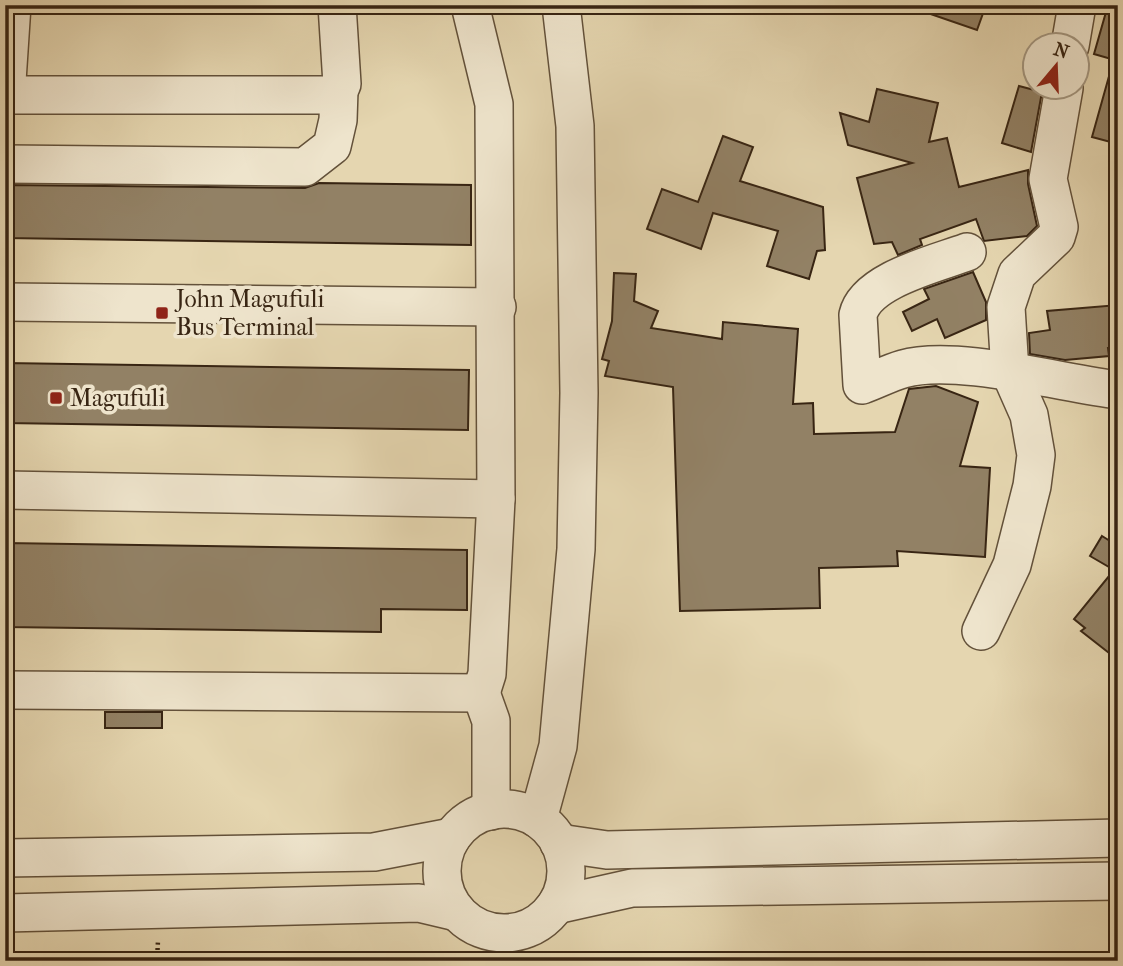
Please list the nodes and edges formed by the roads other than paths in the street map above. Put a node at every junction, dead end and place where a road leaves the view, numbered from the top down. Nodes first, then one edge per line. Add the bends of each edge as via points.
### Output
1 (337, 5) edge
2 (470, 5) edge
3 (561, 5) edge
4 (1076, 5) edge
5 (10, 25) edge
6 (1072, 32) edge
7 (339, 90) junction
8 (1062, 102) edge
9 (5, 164) edge
10 (967, 251) dead end
11 (5, 302) edge
12 (496, 307) junction
13 (1010, 372) junction
14 (1118, 390) edge
15 (5, 490) edge
16 (496, 499) junction
17 (981, 632) dead end
18 (5, 690) edge
19 (481, 693) junction
20 (491, 811) junction
21 (549, 831) junction
22 (452, 837) junction
23 (1118, 838) edge
24 (5, 858) edge
25 (1118, 881) edge
26 (556, 905) junction
27 (457, 912) junction
28 (5, 913) edge

1 - 7 street
2 - 12 street via 494,104
3 - 21 street via 575,126 579,393 576,549
4 - 6 street
5 - 7 street via 7,81 14,95 330,95
7 - 9 street via 332,146 305,167
8 - 13 street via 1048,179 1059,228 1010,287 1006,326
10 - 13 street via 887,282 860,305 862,385 919,366
11 - 12 street
12 - 16 street
13 - 14 street
13 - 17 street via 1029,415 1036,455 1020,541
15 - 16 street
16 - 19 street via 487,674
18 - 19 street
19 - 20 street via 491,721
20 - 21 street via 523,813
20 - 22 street via 462,825
21 - 23 street via 607,850
21 - 26 street via 566,875
22 - 24 street via 374,852
22 - 27 street via 442,868 446,891
25 - 26 street via 632,888
26 - 27 street via 532,927 508,932 485,930
27 - 28 street via 419,903

